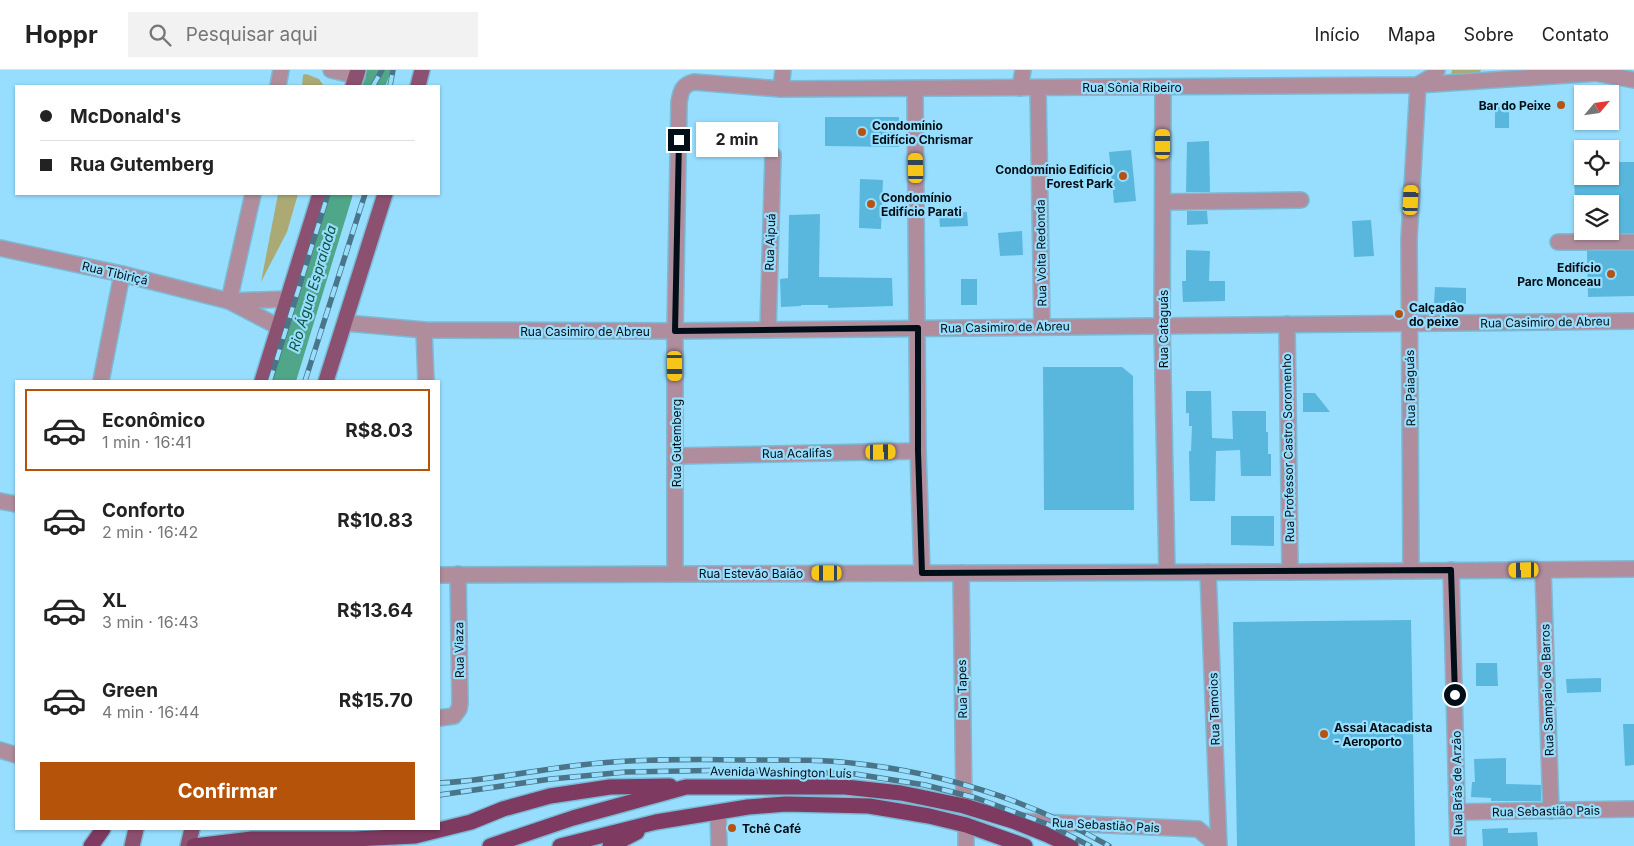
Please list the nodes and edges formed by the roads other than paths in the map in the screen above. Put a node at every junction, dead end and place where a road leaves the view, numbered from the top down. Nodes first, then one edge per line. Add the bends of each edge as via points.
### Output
1 (281, 70) edge
2 (331, 70) edge
3 (422, 70) edge
4 (784, 70) edge
5 (1023, 70) edge
6 (1437, 70) edge
7 (1581, 70) edge
8 (1598, 74) junction
9 (356, 77) edge
10 (1634, 80) edge
11 (278, 85) edge
12 (418, 85) edge
13 (1418, 85) junction
14 (1163, 87) junction
15 (915, 88) junction
16 (1020, 88) junction
17 (1038, 88) junction
18 (781, 89) junction
19 (680, 102) joint
20 (773, 155) dead end
21 (253, 195) edge
22 (320, 195) edge
23 (385, 195) edge
24 (1301, 200) dead end
25 (1163, 202) junction
26 (1558, 242) dead end
27 (1634, 242) edge
28 (0, 248) edge
29 (122, 274) junction
30 (288, 299) junction
31 (229, 301) junction
32 (1634, 321) edge
33 (346, 323) junction
34 (1409, 323) junction
35 (1287, 324) junction
36 (1162, 326) junction
37 (280, 327) junction
38 (1042, 327) junction
39 (918, 328) junction
40 (424, 330) junction
41 (768, 330) junction
42 (675, 331) junction
43 (101, 380) edge
44 (262, 380) edge
45 (326, 380) edge
46 (426, 380) edge
47 (918, 451) junction
48 (676, 456) junction
49 (0, 500) edge
50 (15, 504) edge
51 (1634, 569) edge
52 (1411, 570) junction
53 (1451, 570) junction
54 (1543, 570) junction
55 (1167, 572) junction
56 (1208, 572) junction
57 (1290, 572) junction
58 (922, 573) junction
59 (960, 573) junction
60 (458, 574) junction
61 (675, 574) junction
62 (440, 575) edge
63 (442, 718) edge
64 (0, 750) edge
65 (15, 755) edge
66 (686, 787) junction
67 (964, 806) junction
68 (1217, 806) junction
69 (1634, 810) edge
70 (1551, 811) junction
71 (1457, 812) junction
72 (718, 813) junction
73 (1013, 821) junction
74 (656, 822) junction
75 (966, 825) junction
76 (1198, 829) junction
77 (102, 830) edge
78 (136, 830) edge
79 (192, 830) edge
80 (235, 830) edge
81 (439, 830) edge
82 (440, 830) edge
83 (354, 839) junction
84 (252, 840) junction
85 (91, 846) edge
86 (132, 846) edge
87 (188, 846) edge
88 (194, 846) edge
89 (340, 846) edge
90 (490, 846) edge
91 (560, 846) edge
92 (610, 846) edge
93 (719, 846) edge
94 (966, 846) edge
95 (1025, 846) edge
96 (1071, 846) edge
97 (1214, 846) edge
98 (1219, 846) edge
99 (1458, 846) edge

1 - 11 street
2 - 9 street
3 - 12 main road
4 - 18 street
5 - 16 street
6 - 13 street
7 - 8 street
8 - 10 street
8 - 13 street, Rua Sônia Ribeiro
13 - 14 street, Rua Sônia Ribeiro
13 - 34 street, Rua Paiaguás via 1409,239
14 - 17 street, Rua Sônia Ribeiro
14 - 25 street, Rua Cataguás
15 - 16 street, Rua Sônia Ribeiro
15 - 18 street, Rua Sônia Ribeiro
15 - 39 street
16 - 17 street, Rua Sônia Ribeiro
17 - 38 street, Rua Volta Redonda
18 - 19 street, Rua Sônia Ribeiro via 694,82 684,87
19 - 42 street, Rua Gutemberg
20 - 41 street, Rua Aipuá
21 - 31 street
22 - 30 main road
23 - 33 main road
24 - 25 street
25 - 36 street, Rua Cataguás
26 - 27 street
28 - 29 street, Rua Tibiriçá
29 - 31 street, Rua Tibiriçá
29 - 43 street
30 - 31 street, Rua Tibiriçá
30 - 37 main road
31 - 37 street, Rua Tibiriçá
32 - 34 street, Rua Casimiro de Abreu
33 - 40 street, Rua Casimiro de Abreu
33 - 45 main road
34 - 35 street, Rua Casimiro de Abreu
34 - 52 street, Rua Paiaguás
35 - 36 street, Rua Casimiro de Abreu
35 - 57 street, Rua Professor Castro Soromenho
36 - 38 street, Rua Casimiro de Abreu
36 - 55 street, Rua Cataguás
37 - 44 main road
38 - 39 street, Rua Casimiro de Abreu
39 - 41 street, Rua Casimiro de Abreu
39 - 47 street
40 - 42 street, Rua Casimiro de Abreu
40 - 46 street
41 - 42 street, Rua Casimiro de Abreu
42 - 48 street, Rua Gutemberg
47 - 48 street, Rua Acalifas
47 - 58 street
48 - 61 street, Rua Gutemberg
49 - 50 street
51 - 54 street, Rua Estevão Baião
52 - 53 street, Rua Estevão Baião
52 - 57 street, Rua Estevão Baião
53 - 54 street, Rua Estevão Baião
53 - 71 street, Rua Brás de Arzão
54 - 70 street, Rua Sampaio de Barros
55 - 56 street, Rua Estevão Baião
55 - 59 street, Rua Estevão Baião
56 - 57 street, Rua Estevão Baião
56 - 68 street, Rua Tamoios
58 - 59 street, Rua Estevão Baião
58 - 61 street, Rua Estevão Baião
59 - 67 street, Rua Tapes
60 - 61 street, Rua Estevão Baião
60 - 62 street, Rua Estevão Baião
60 - 63 street, Rua Viaza via 460,703 454,716
64 - 65 street
66 - 67 highway, Avenida Washington Luís via 845,787 901,793
66 - 82 highway via 610,787 577,791 534,799
66 - 90 highway, Avenida Washington Luís via 573,818
67 - 73 highway, Avenida Washington Luís
68 - 76 street
68 - 98 street, Rua Tamoios
69 - 70 street, Rua Sebastião Pais
70 - 71 street, Rua Sebastião Pais
71 - 99 street, Rua Brás de Arzão
72 - 74 highway
72 - 75 highway via 786,804 869,806
72 - 93 street
73 - 76 street, Rua Sebastião Pais
73 - 96 highway, Avenida Washington Luís
74 - 91 highway
74 - 92 highway
75 - 94 street
75 - 95 highway
76 - 97 street
77 - 85 highway
78 - 86 main road
79 - 87 main road
80 - 84 highway
81 - 83 highway via 415,836
83 - 84 highway
83 - 89 highway
84 - 88 highway

